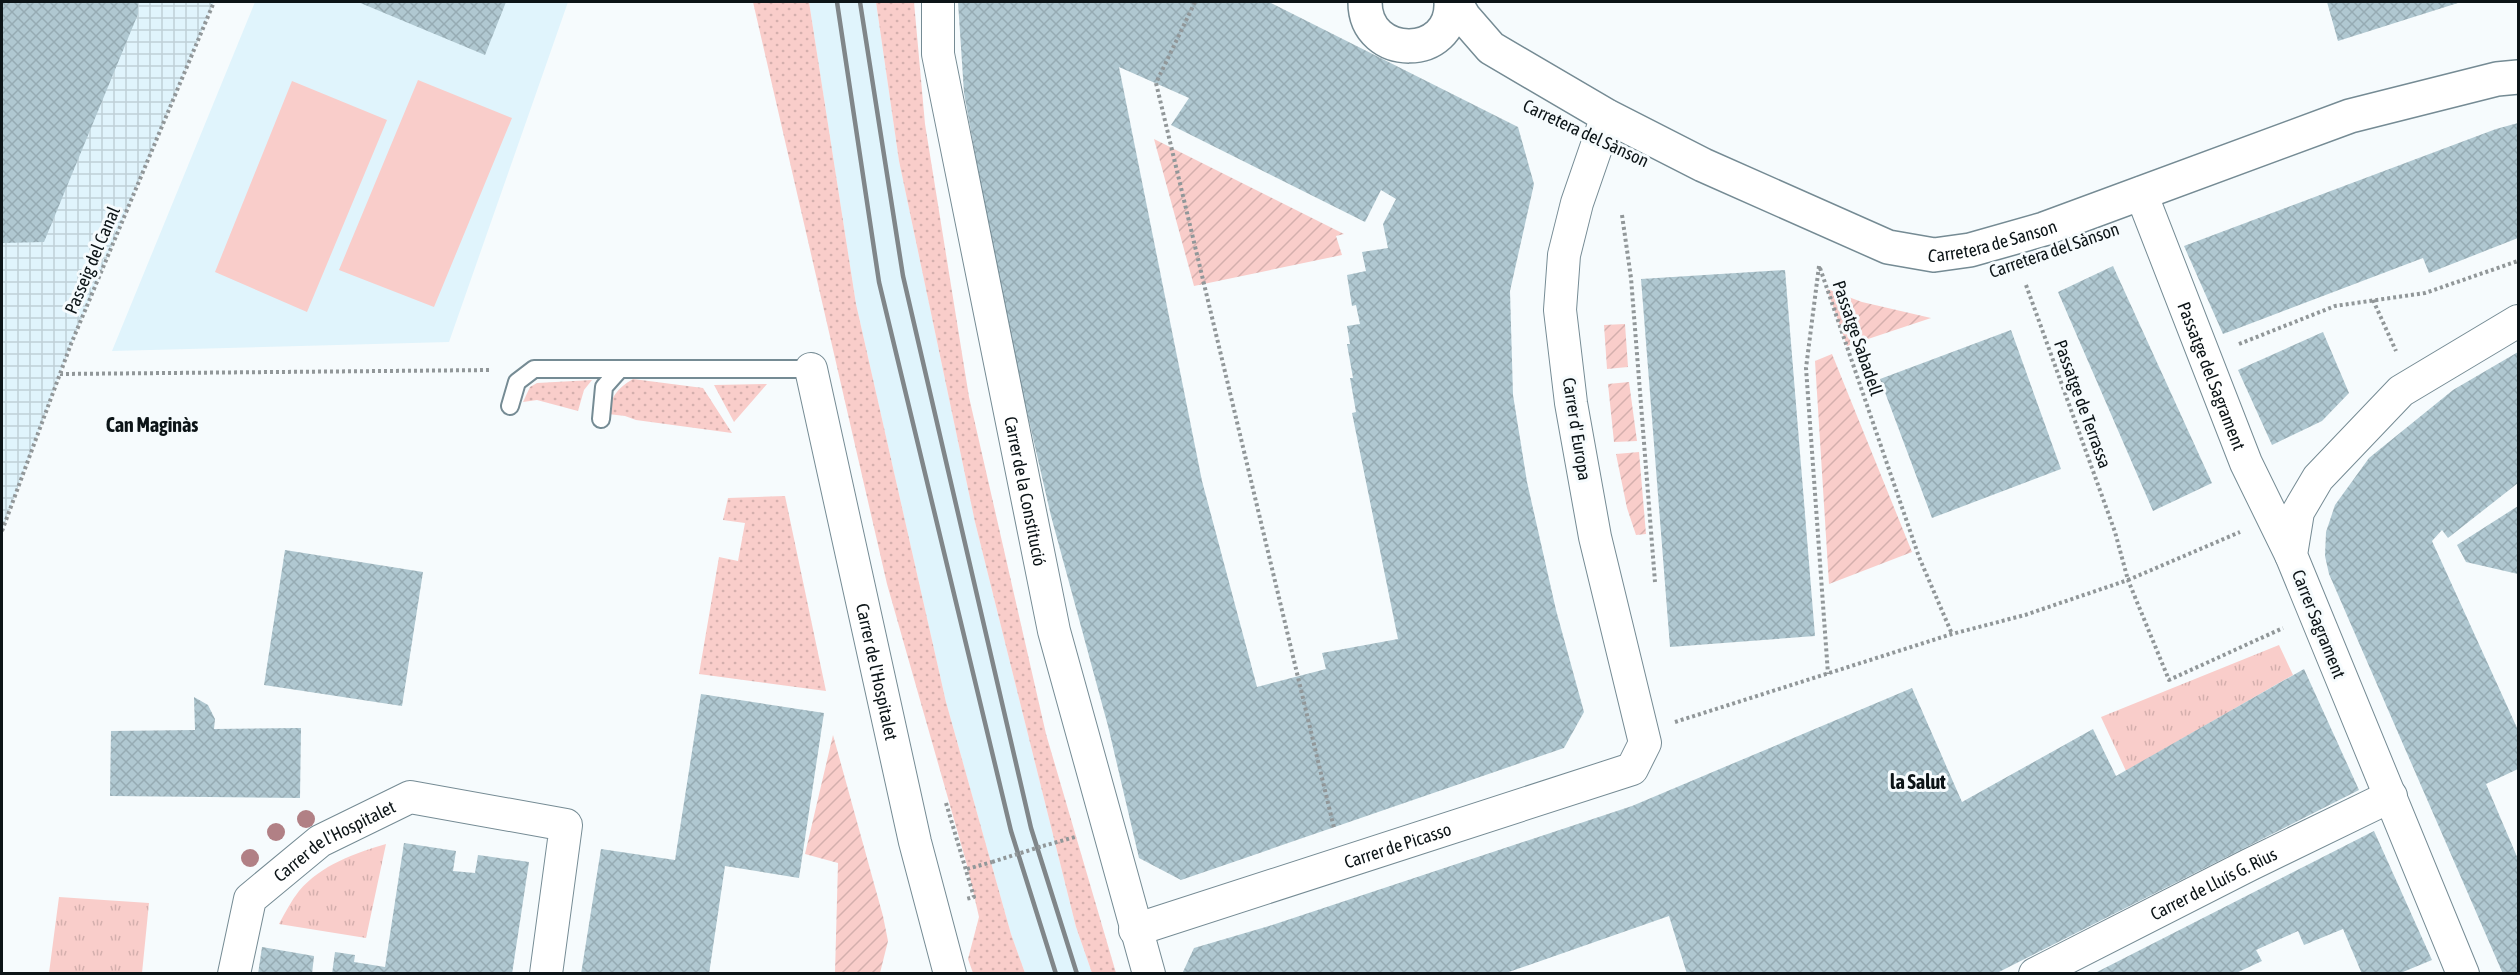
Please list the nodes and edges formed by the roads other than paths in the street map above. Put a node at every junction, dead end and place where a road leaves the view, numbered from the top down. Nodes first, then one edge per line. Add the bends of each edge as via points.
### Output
1 (938, 2) edge
2 (1365, 2) edge
3 (1453, 2) edge
4 (1426, 43) junction
5 (1491, 48) junction
6 (2518, 77) edge
7 (1607, 116) junction
8 (2141, 193) junction
9 (2518, 321) edge
10 (620, 369) junction
11 (811, 369) joint
12 (510, 406) dead end
13 (601, 419) dead end
14 (2290, 555) junction
15 (1643, 735) joint
16 (2391, 796) junction
17 (1135, 930) junction
18 (234, 974) edge
19 (546, 974) edge
20 (950, 974) edge
21 (1149, 974) edge
22 (2035, 974) edge
23 (2463, 974) edge

1 - 17 street, Carrer de la Constitució via 938,54 1054,630
2 - 4 street via 1368,20 1382,38 1403,46
3 - 4 street via 1444,28
3 - 5 street
4 - 5 street via 1451,41
5 - 7 street, Carretera de Sanson
6 - 8 street, Carretera de Sanson via 2350,116
7 - 8 street, Carretera de Sanson via 1703,165 1887,247 1934,255 1970,250 2044,229
7 - 15 street, Carrer d' Europa via 1564,255 1560,310 1571,403 1595,537
8 - 14 street, Passatge del Sagrament via 2246,463
9 - 14 street, Carrer Sagrament via 2401,391 2318,478 2298,512
10 - 11 lane
10 - 12 lane via 534,369 517,382
10 - 13 lane via 604,387
11 - 20 street, Carrer de l'Hospitalet via 915,842
14 - 16 street, Carrer Sagrament
15 - 17 street, Carrer de Picasso via 1632,769
16 - 22 street, Carrer de Lluís G. Rius
16 - 23 street, Carrer Sagrament
17 - 21 street, Carrer de la Constitució
18 - 19 street, Carrer de l'Hospitalet via 250,899 320,841 410,797 566,825

